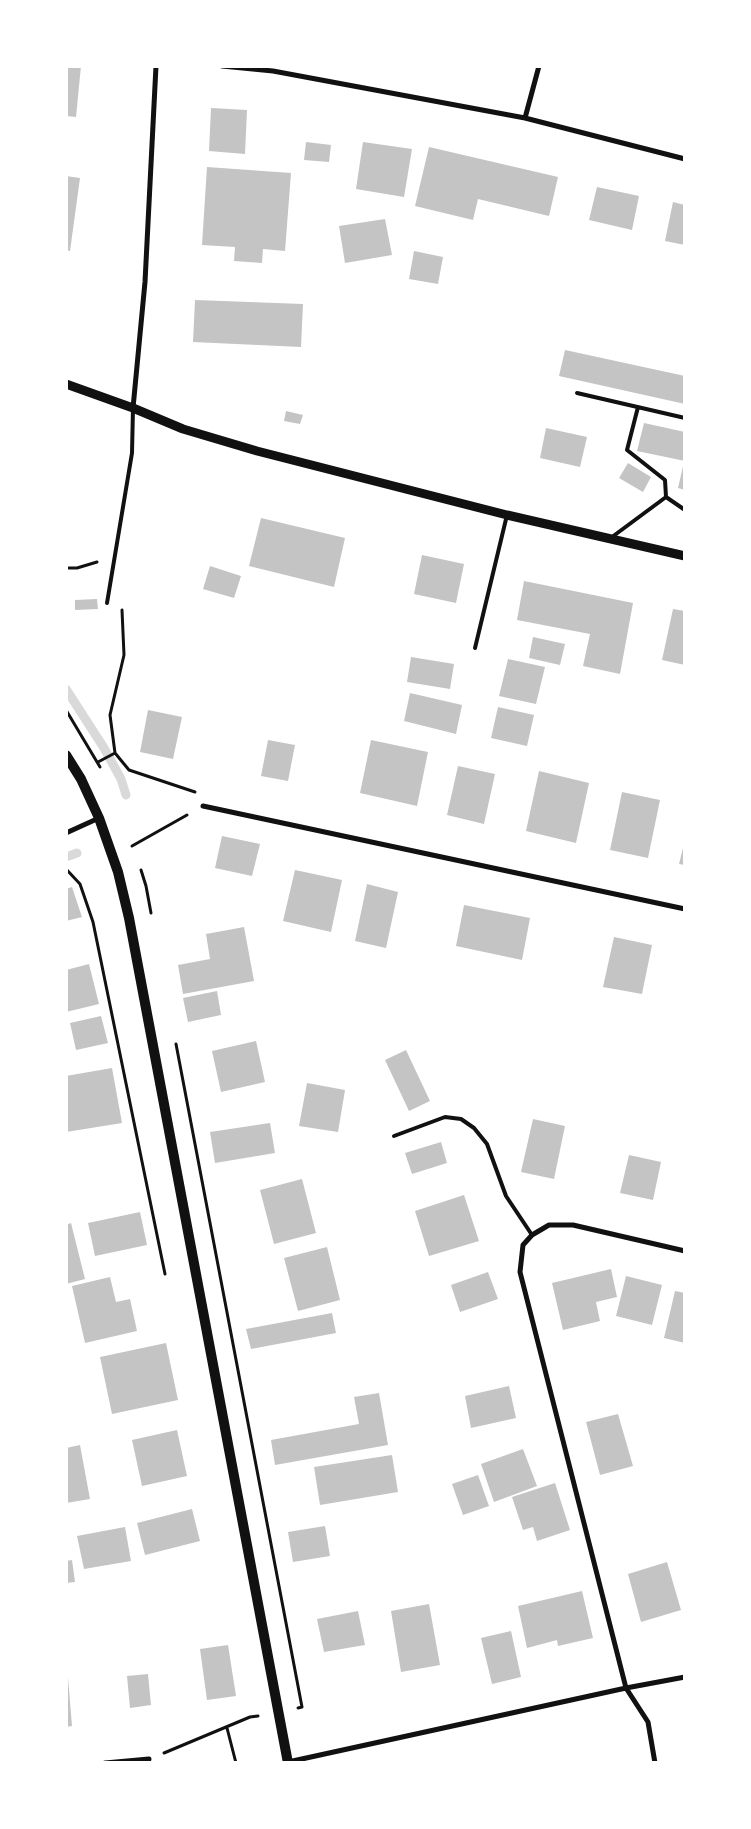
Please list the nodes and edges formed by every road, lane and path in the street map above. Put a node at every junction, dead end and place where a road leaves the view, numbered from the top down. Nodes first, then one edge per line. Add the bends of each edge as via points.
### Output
1 (156, 66) edge
2 (222, 66) edge
3 (539, 66) edge
4 (525, 118) junction
5 (685, 159) edge
6 (66, 384) edge
7 (577, 393) dead end
8 (638, 407) junction
9 (132, 408) junction
10 (685, 418) edge
11 (666, 497) junction
12 (685, 510) edge
13 (507, 515) junction
14 (609, 539) junction
15 (115, 556) junction
16 (685, 556) edge
17 (66, 568) edge
18 (107, 603) joint
19 (475, 648) dead end
20 (115, 753) junction
21 (66, 755) edge
22 (98, 762) dead end
23 (203, 806) junction
24 (99, 818) junction
25 (66, 833) edge
26 (132, 846) dead end
27 (66, 869) edge
28 (685, 909) edge
29 (394, 1136) dead end
30 (532, 1234) junction
31 (685, 1251) edge
32 (165, 1274) dead end
33 (685, 1677) edge
34 (626, 1688) junction
35 (250, 1717) dead end
36 (227, 1728) junction
37 (149, 1759) joint
38 (288, 1762) edge
39 (105, 1763) edge
40 (236, 1763) edge
41 (655, 1763) edge

1 - 9 street via 145,282
2 - 4 street via 273,71
3 - 4 street
4 - 5 street
6 - 9 street
7 - 8 lane
8 - 10 lane
8 - 11 lane via 627,450 665,480
9 - 13 street via 184,429 257,451
9 - 15 lane via 132,453
11 - 12 lane
11 - 14 lane
13 - 14 street
13 - 19 lane
14 - 16 street
15 - 17 path via 77,568
15 - 18 lane
18 - 20 path via 122,609 124,655 110,714
20 - 22 path
20 - 23 path via 129,770 194,791
21 - 24 main road
23 - 26 path
23 - 28 street
24 - 25 street
24 - 38 main road via 118,872 129,918
27 - 32 path via 80,884 93,922
29 - 30 lane via 445,1117 461,1119 474,1128 487,1144 506,1196
30 - 31 street via 550,1225 572,1225
30 - 34 street via 523,1245 520,1272
33 - 34 street
34 - 38 street
34 - 41 street via 648,1722
35 - 36 path
36 - 37 path
36 - 40 path
37 - 39 street

